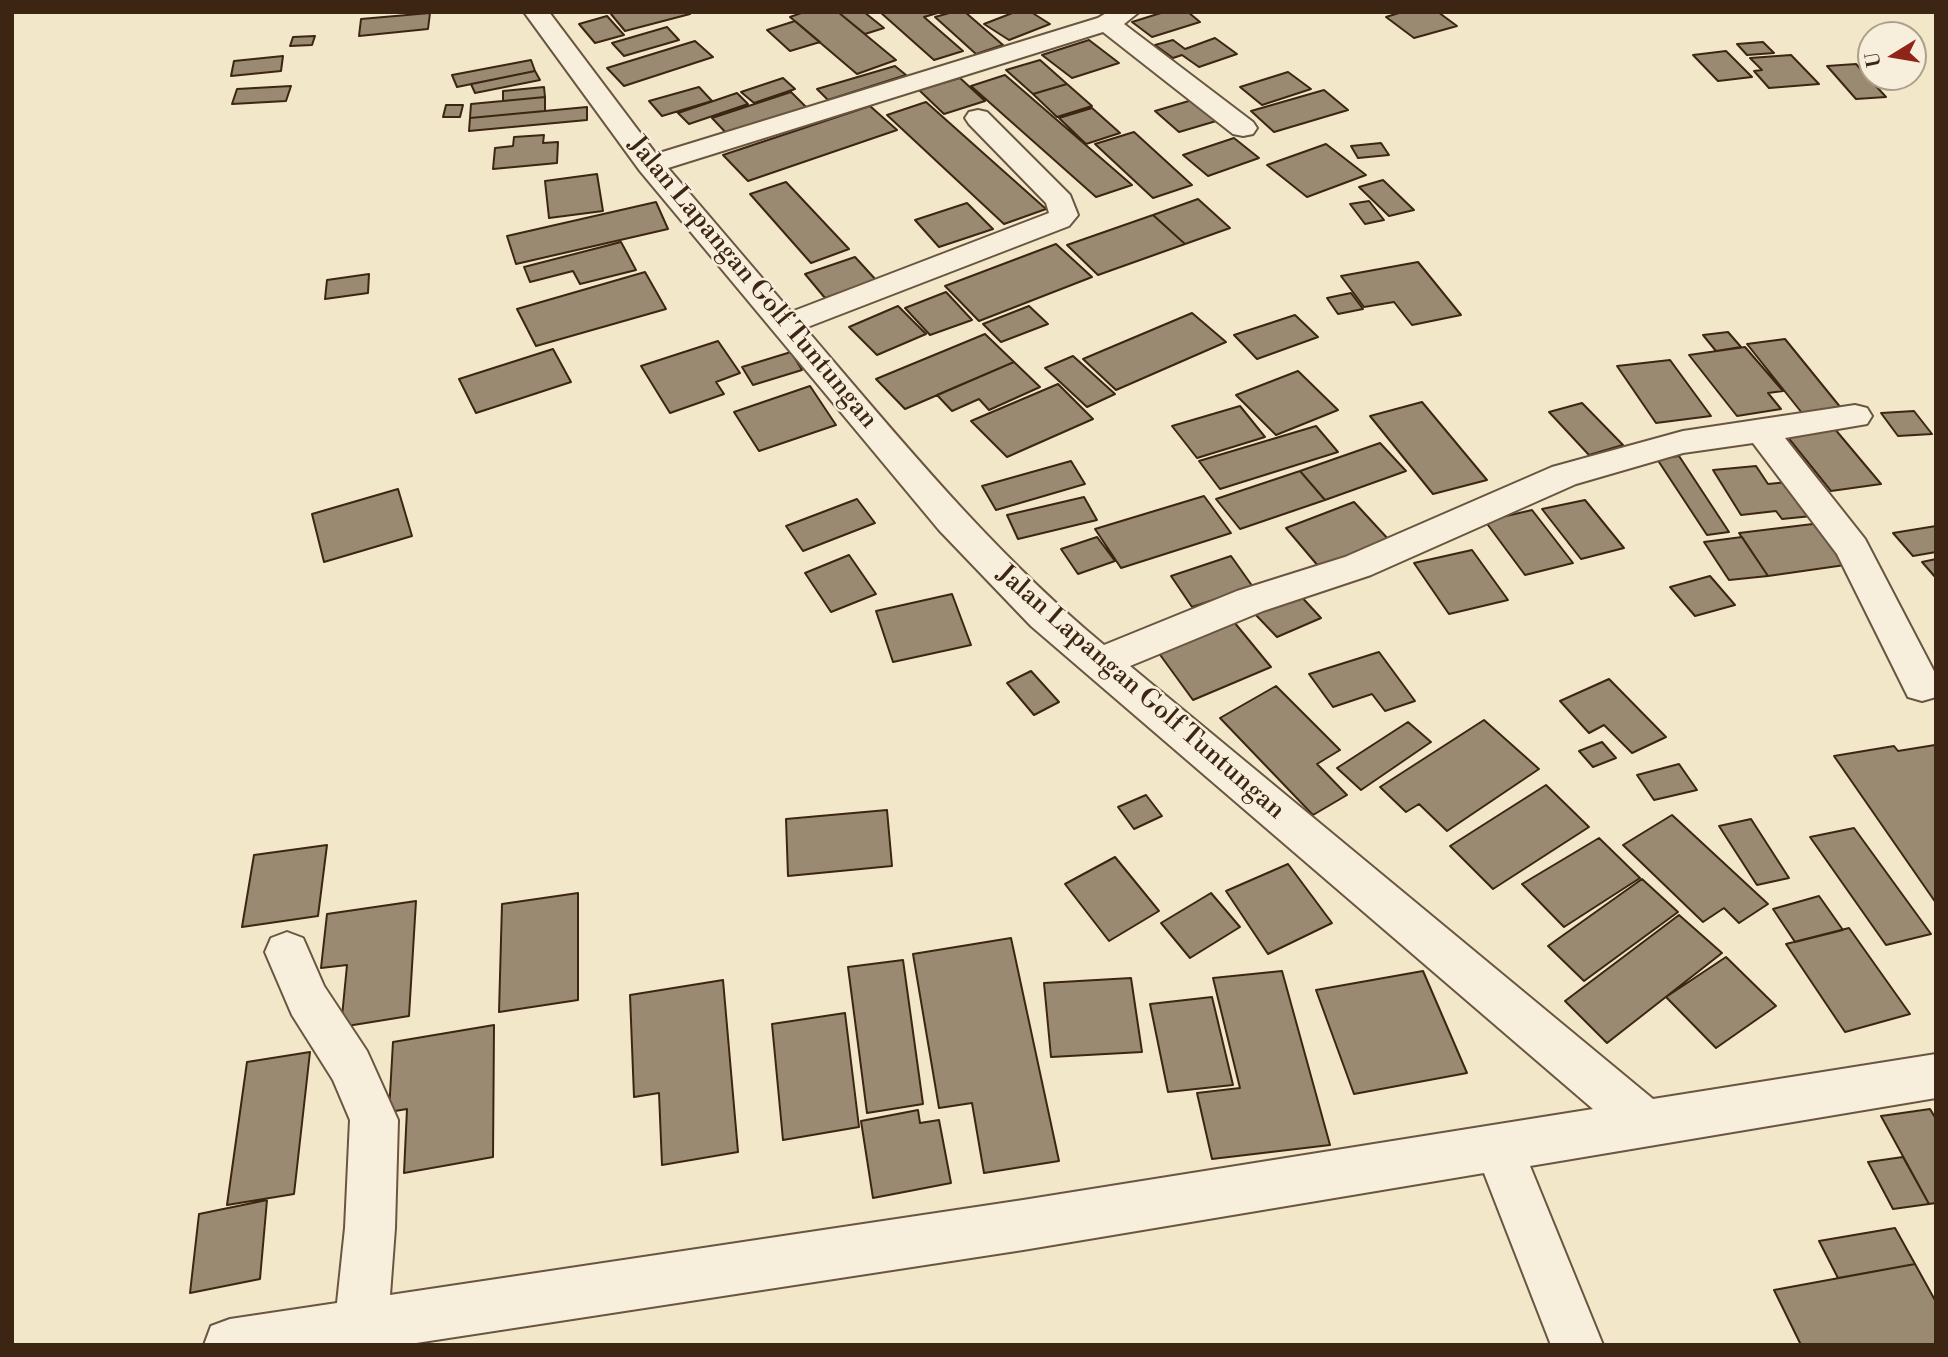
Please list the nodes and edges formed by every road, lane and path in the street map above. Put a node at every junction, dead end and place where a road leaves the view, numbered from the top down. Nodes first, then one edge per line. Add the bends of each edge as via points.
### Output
1 (536, 12) edge
2 (1117, 17) edge
3 (978, 118) dead end
4 (1243, 128) dead end
5 (650, 165) junction
6 (785, 325) junction
7 (1856, 416) dead end
8 (1760, 429) junction
9 (1100, 663) junction
10 (1922, 686) dead end
11 (286, 952) dead end
12 (1936, 1076) edge
13 (1644, 1122) junction
14 (1499, 1146) junction
15 (366, 1325) junction
16 (230, 1345) edge
17 (1577, 1345) edge

1 - 5 street, Jalan Lapangan Golf Tuntungan
2 - 4 street
2 - 5 street
3 - 6 street via 1060,201 1064,215
5 - 6 street, Jalan Lapangan Golf Tuntungan
6 - 9 street, Jalan Lapangan Golf Tuntungan via 969,540 1044,616
7 - 8 street
8 - 9 street via 1683,442 1564,475 1358,566 1250,601
8 - 10 street via 1852,548
9 - 13 street, Jalan Lapangan Golf Tuntungan
11 - 15 street via 308,1000 351,1066 374,1119 363,1306
12 - 13 street
13 - 14 street
14 - 15 street via 1023,1225
14 - 17 street
15 - 16 street

